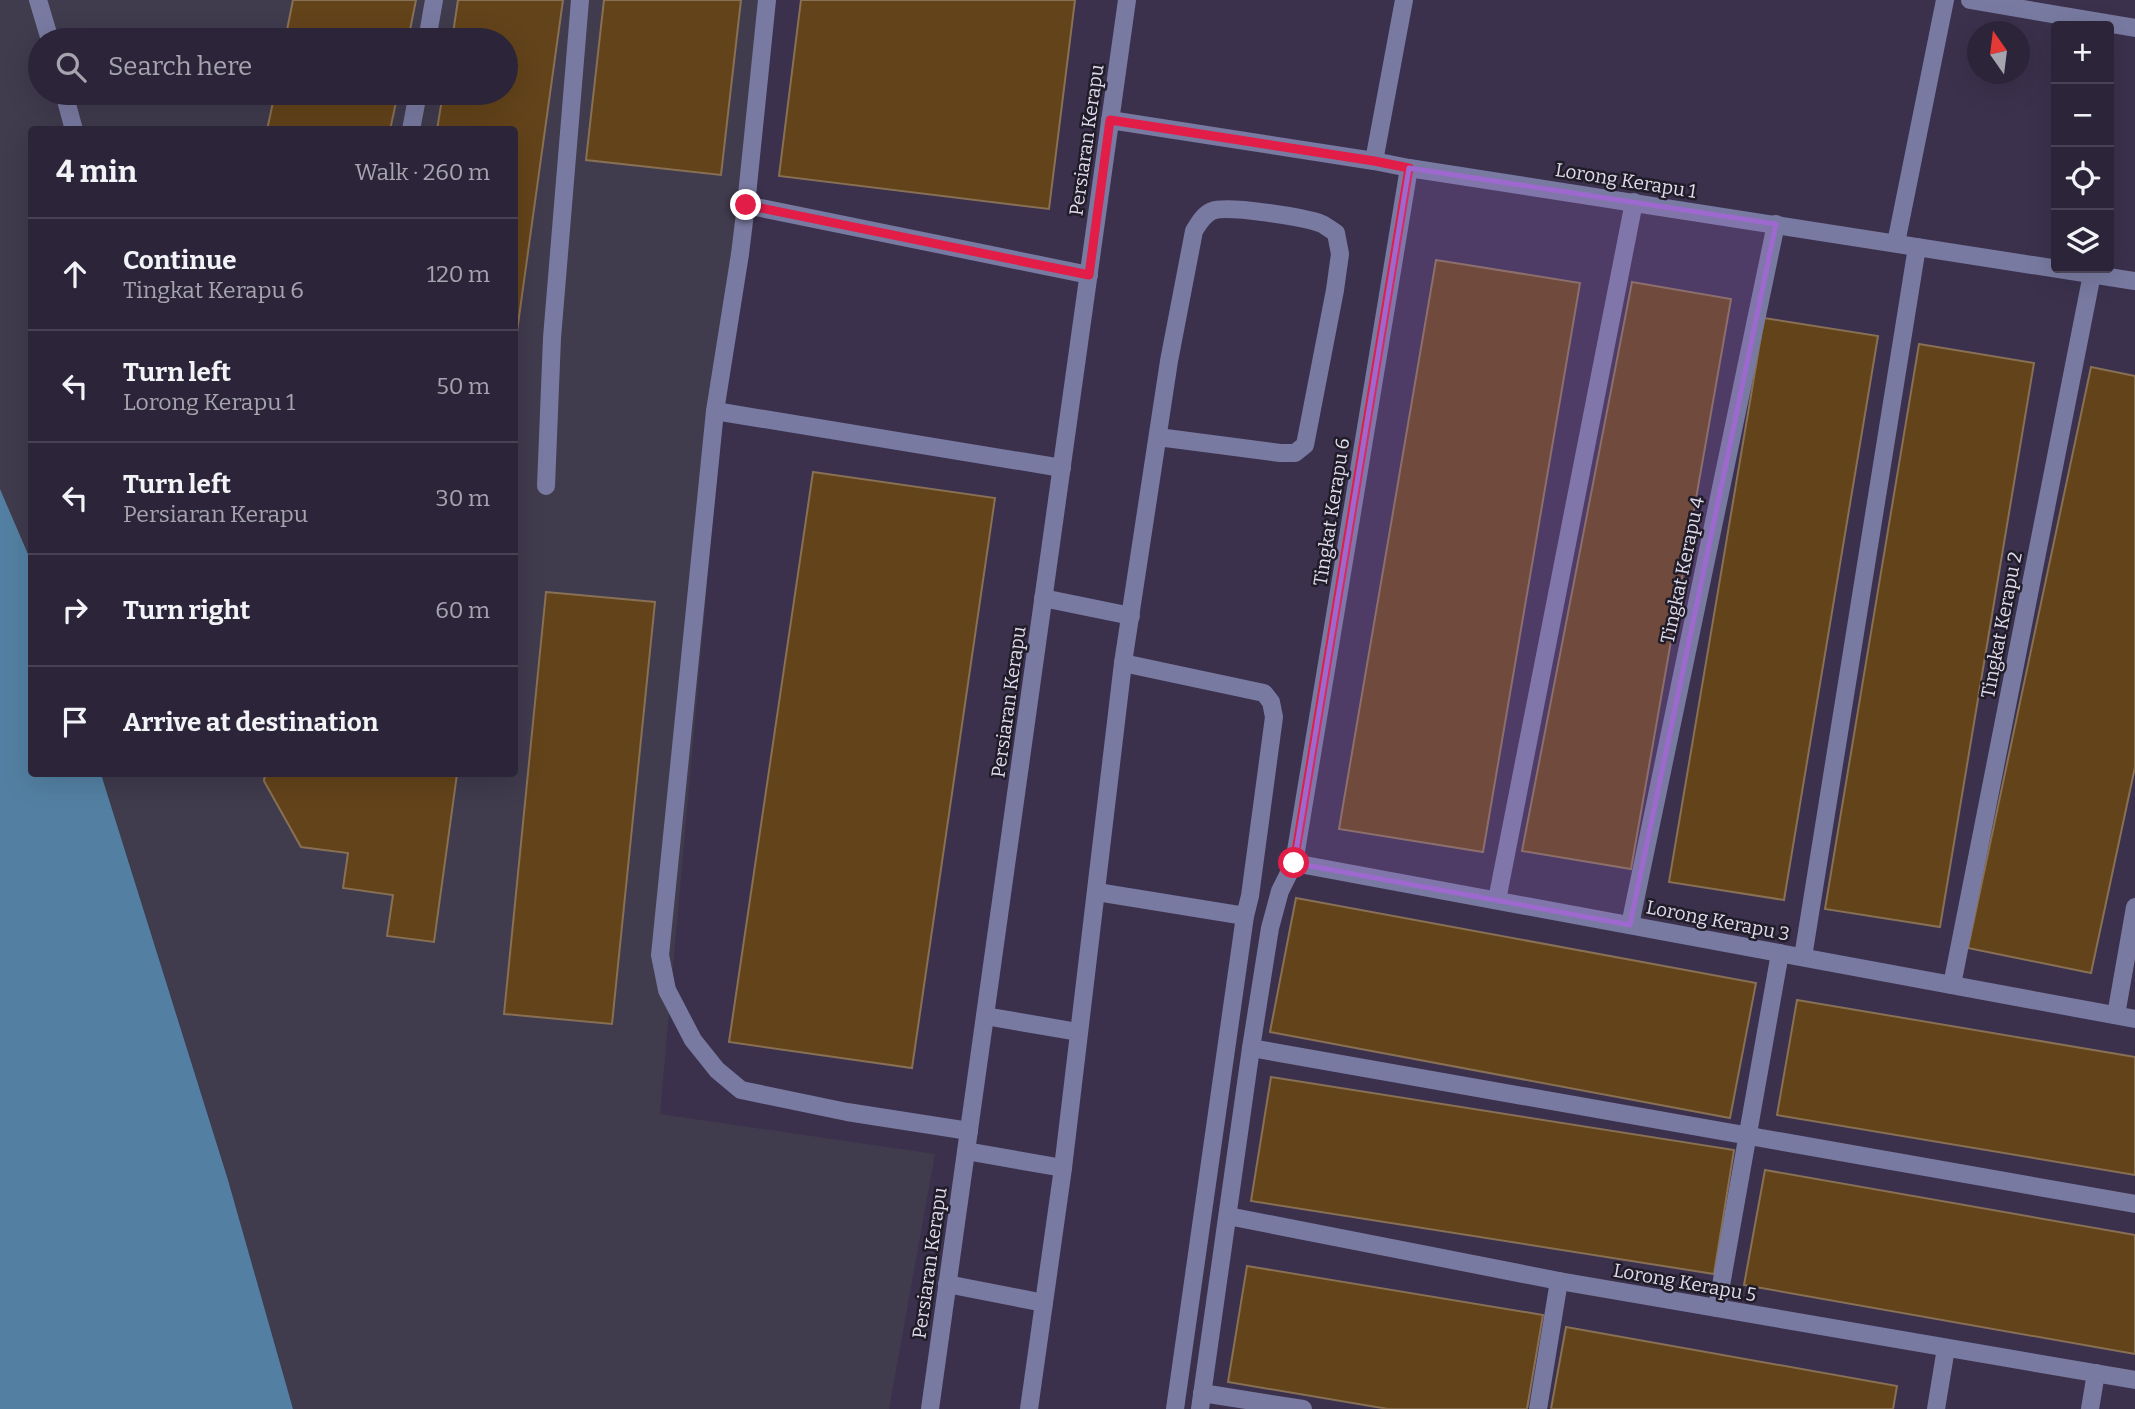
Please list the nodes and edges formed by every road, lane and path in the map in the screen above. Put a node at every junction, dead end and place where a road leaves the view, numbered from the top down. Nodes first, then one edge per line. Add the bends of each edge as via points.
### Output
1 (38, 0) edge
2 (434, 0) edge
3 (580, 0) edge
4 (767, 0) edge
5 (1127, 0) edge
6 (1404, 0) edge
7 (1945, 0) edge
8 (1970, 0) edge
9 (46, 28) edge
10 (429, 28) edge
11 (2135, 28) edge
12 (67, 105) edge
13 (416, 105) edge
14 (1110, 120) junction
15 (73, 126) edge
16 (412, 126) edge
17 (1374, 161) junction
18 (1409, 168) junction
19 (1634, 202) junction
20 (746, 205) junction
21 (1776, 224) junction
22 (1896, 243) junction
23 (1917, 247) junction
24 (2092, 274) junction
25 (1089, 275) junction
26 (2135, 281) edge
27 (715, 411) junction
28 (1158, 437) junction
29 (1062, 468) junction
30 (545, 486) dead end
31 (1043, 598) junction
32 (1130, 616) junction
33 (1123, 663) junction
34 (1294, 863) junction
35 (1097, 892) junction
36 (1497, 900) junction
37 (2135, 906) edge
38 (1245, 916) junction
39 (1630, 925) junction
40 (1780, 953) junction
41 (1803, 957) junction
42 (1952, 985) junction
43 (2116, 1015) junction
44 (985, 1016) junction
45 (2135, 1019) edge
46 (1078, 1032) junction
47 (1251, 1048) junction
48 (969, 1131) junction
49 (1747, 1136) junction
50 (966, 1151) junction
51 (1063, 1168) junction
52 (2135, 1204) edge
53 (1228, 1216) junction
54 (1559, 1281) junction
55 (947, 1284) junction
56 (1044, 1303) junction
57 (1717, 1308) junction
58 (1946, 1348) junction
59 (2096, 1373) junction
60 (2135, 1380) edge
61 (1201, 1401) edge
62 (930, 1409) edge
63 (1029, 1409) edge
64 (1175, 1409) edge
65 (1303, 1409) edge
66 (1538, 1409) edge
67 (1936, 1409) edge
68 (2090, 1409) edge

1 - 9 street
2 - 10 street
3 - 30 street via 552,338
4 - 20 street
5 - 14 street, Persiaran Kerapu
6 - 17 street
7 - 22 street
8 - 11 street
12 - 15 street
13 - 16 street
14 - 17 street, Lorong Kerapu 1
14 - 25 street, Persiaran Kerapu
17 - 18 street, Lorong Kerapu 1
18 - 19 street, Lorong Kerapu 1
18 - 34 street, Tingkat Kerapu 6
19 - 21 street, Lorong Kerapu 1
19 - 36 street
20 - 25 street
20 - 27 street
21 - 22 street, Lorong Kerapu 1
21 - 39 street, Tingkat Kerapu 4
22 - 23 street, Lorong Kerapu 1
23 - 24 street, Lorong Kerapu 1
23 - 41 street
24 - 26 street, Lorong Kerapu 1
24 - 42 street, Tingkat Kerapu 2
25 - 29 street, Persiaran Kerapu
27 - 29 street
27 - 48 street via 660,956 667,990 693,1040 741,1090
28 - 28 street via 1191,244 1203,216 1215,209 1289,216 1322,224 1336,233 1340,254 1335,290 1305,445 1295,453 1280,453
28 - 32 street
29 - 31 street, Persiaran Kerapu
31 - 32 street
31 - 44 street, Persiaran Kerapu
32 - 33 street
33 - 35 street
33 - 38 street via 1264,693 1271,702 1274,717
34 - 36 street, Lorong Kerapu 3
34 - 47 street, Tingkat Kerapu 6 via 1270,928
35 - 38 street
35 - 46 street
36 - 39 street, Lorong Kerapu 3
37 - 43 street
38 - 64 street
39 - 40 street, Lorong Kerapu 3
40 - 41 street, Lorong Kerapu 3
40 - 49 street
41 - 42 street, Lorong Kerapu 3
42 - 43 street, Lorong Kerapu 3
43 - 45 street, Lorong Kerapu 3
44 - 46 street
44 - 48 street, Persiaran Kerapu
46 - 51 street
47 - 49 street
47 - 53 street, Tingkat Kerapu 6
48 - 50 street, Persiaran Kerapu
49 - 52 street
49 - 57 street
50 - 51 street
50 - 55 street, Persiaran Kerapu
51 - 56 street
53 - 54 street, Lorong Kerapu 5
53 - 61 street, Tingkat Kerapu 6
54 - 57 street, Lorong Kerapu 5
54 - 66 street
55 - 56 street
55 - 62 street, Persiaran Kerapu
56 - 63 street
57 - 58 street, Lorong Kerapu 5
58 - 59 street, Lorong Kerapu 5
58 - 67 street
59 - 60 street, Lorong Kerapu 5
59 - 68 street
61 - 65 street

